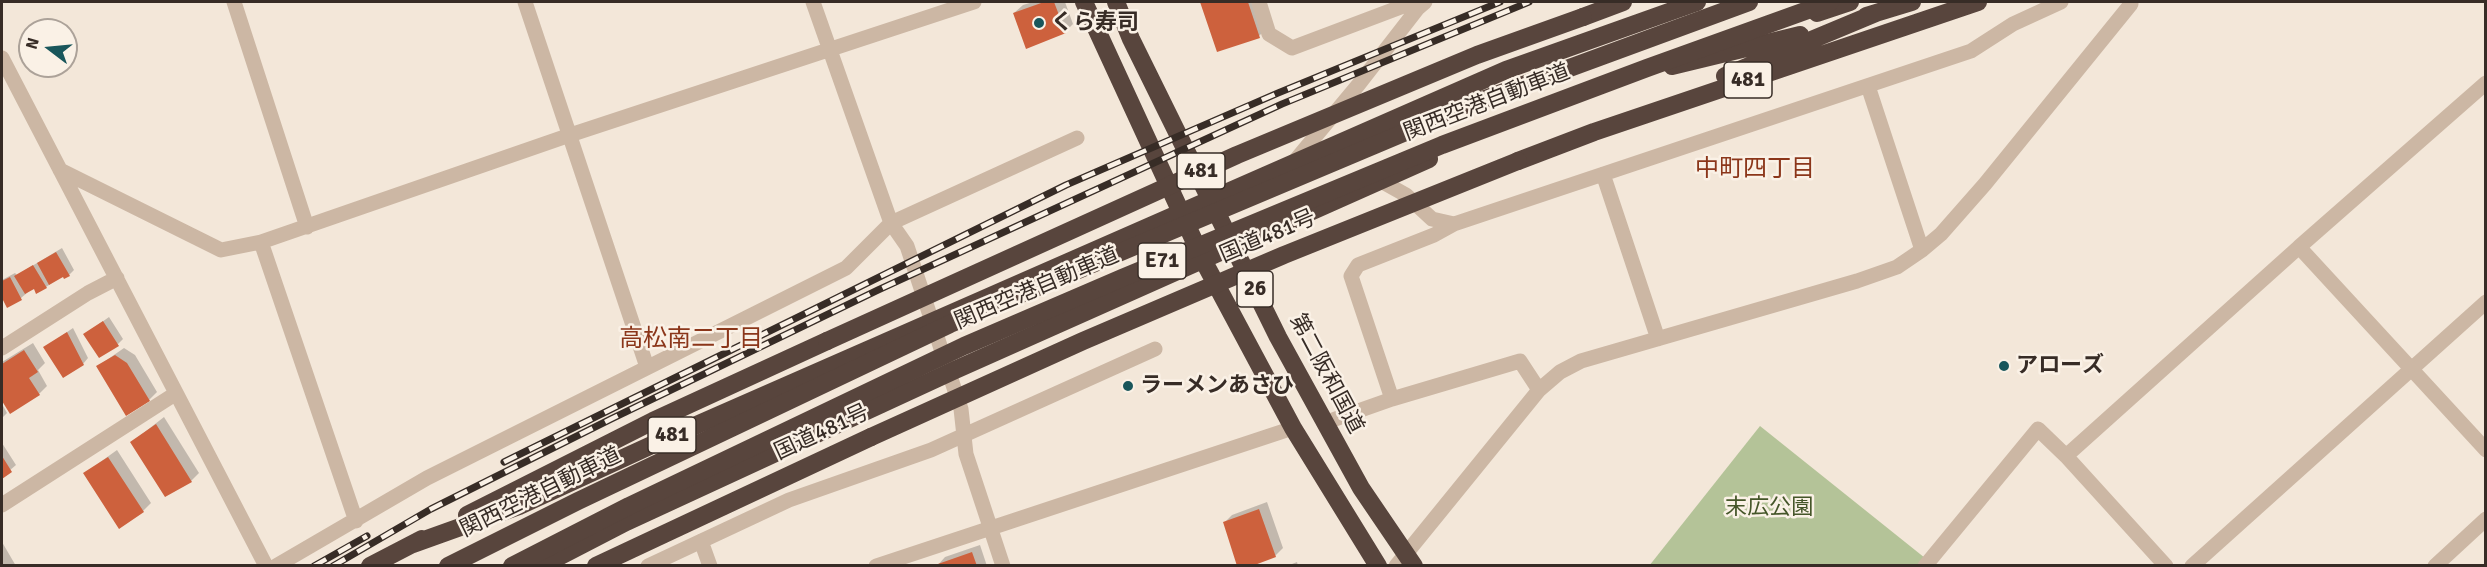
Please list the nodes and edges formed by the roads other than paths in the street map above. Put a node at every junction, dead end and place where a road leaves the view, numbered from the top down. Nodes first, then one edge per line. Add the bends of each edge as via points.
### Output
1 (234, 2) edge
2 (525, 2) edge
3 (813, 2) edge
4 (974, 2) edge
5 (1084, 2) edge
6 (1116, 2) edge
7 (1259, 2) edge
8 (1414, 2) edge
9 (1425, 2) edge
10 (1622, 2) edge
11 (1684, 2) edge
12 (1697, 2) edge
13 (1749, 2) edge
14 (1830, 2) edge
15 (1850, 2) edge
16 (1912, 2) edge
17 (1978, 2) edge
18 (2061, 2) edge
19 (2131, 4) dead end
20 (1876, 13) junction
21 (1625, 27) junction
22 (828, 49) junction
23 (2, 58) edge
24 (1664, 67) junction
25 (2486, 83) edge
26 (1868, 86) junction
27 (1594, 132) junction
28 (570, 135) junction
29 (1077, 138) dead end
30 (1292, 164) junction
31 (60, 170) junction
32 (1602, 174) junction
33 (1381, 181) junction
34 (1212, 200) junction
35 (1181, 212) junction
36 (891, 223) junction
37 (1454, 224) junction
38 (307, 227) junction
39 (261, 242) junction
40 (1233, 245) junction
41 (2299, 247) junction
42 (1922, 250) junction
43 (1202, 258) junction
44 (117, 278) junction
45 (2486, 302) edge
46 (932, 322) junction
47 (1658, 339) junction
48 (2, 348) edge
49 (1155, 349) dead end
50 (647, 366) junction
51 (2410, 368) junction
52 (949, 372) junction
53 (1539, 390) junction
54 (176, 394) junction
55 (1392, 399) junction
56 (1324, 423) junction
57 (1293, 428) junction
58 (964, 435) junction
59 (2486, 450) edge
60 (2066, 456) junction
61 (2, 504) edge
62 (2486, 519) edge
63 (356, 520) junction
64 (991, 529) junction
65 (700, 541) junction
66 (413, 544) junction
67 (1406, 562) edge
68 (266, 566) edge
69 (276, 566) edge
70 (370, 566) edge
71 (448, 566) edge
72 (512, 566) edge
73 (541, 566) edge
74 (596, 566) edge
75 (648, 566) edge
76 (710, 566) edge
77 (876, 566) edge
78 (1003, 566) edge
79 (1378, 566) edge
80 (1925, 566) edge
81 (2166, 566) edge
82 (2192, 566) edge
83 (2435, 566) edge

1 - 38 street
2 - 28 street
3 - 22 street
4 - 22 street
5 - 35 highway, 26
6 - 34 highway, 第二阪和国道 / 26
7 - 8 street via 1269,34 1292,48
9 - 30 street
10 - 66 highway, 481, bridge via 1477,55 1237,155 642,427
11 - 21 highway
12 - 21 highway, 481
13 - 71 highway, 関西空港自動車道 / E71, bridge via 1477,102 950,324
14 - 72 highway, 関西空港自動車道 / E71, bridge via 1442,145 1132,274 964,346 628,506
15 - 24 highway, 481
16 - 20 highway
17 - 27 highway, 国道481号 / 481
18 - 26 street via 2013,24 1971,51
19 - 42 street via 1985,184
20 - 24 highway
20 - 27 highway
21 - 30 highway, 481 via 1506,70
22 - 28 street
22 - 36 street
23 - 31 street
24 - 33 highway, 481 via 1477,137
25 - 41 street
26 - 32 street
26 - 42 street
27 - 74 highway, 国道481号 / 481, bridge via 1284,255 1083,341
28 - 38 street
28 - 50 street
29 - 36 street
30 - 34 highway, 481
31 - 39 street via 221,250
31 - 44 street
32 - 37 street
32 - 47 street
33 - 37 street via 1406,195 1432,219
33 - 40 highway, 481
34 - 35 highway, 481
34 - 40 highway, 第二阪和国道 / 26
35 - 43 highway, 26
35 - 46 highway, 481
36 - 46 street via 907,246
36 - 50 street via 846,268
37 - 55 street via 1358,265 1351,276
38 - 39 street
39 - 63 street
40 - 43 highway, 481
40 - 56 highway, 第二阪和国道 / 26
41 - 51 street
41 - 60 street
42 - 47 street via 1897,267 1857,281
43 - 52 highway, 481
43 - 57 highway, 26
44 - 48 street
44 - 54 street
45 - 51 street
46 - 52 street
46 - 66 highway, 481 via 519,506
47 - 53 street via 1581,361
49 - 58 street
50 - 63 street via 427,478
51 - 59 street
51 - 82 street
52 - 58 street via 961,409
52 - 73 highway, 481 via 626,522
53 - 55 street via 1520,361
53 - 67 street
54 - 61 street
54 - 68 street
55 - 56 street
56 - 67 highway, 第二阪和国道 / 26
57 - 64 street
57 - 79 highway, 26
58 - 64 street via 966,454
58 - 65 street via 789,500
60 - 80 street via 2038,429
60 - 81 street
62 - 83 street
63 - 69 street
64 - 77 street
64 - 78 street
65 - 75 street
65 - 76 street
66 - 70 highway, 481

